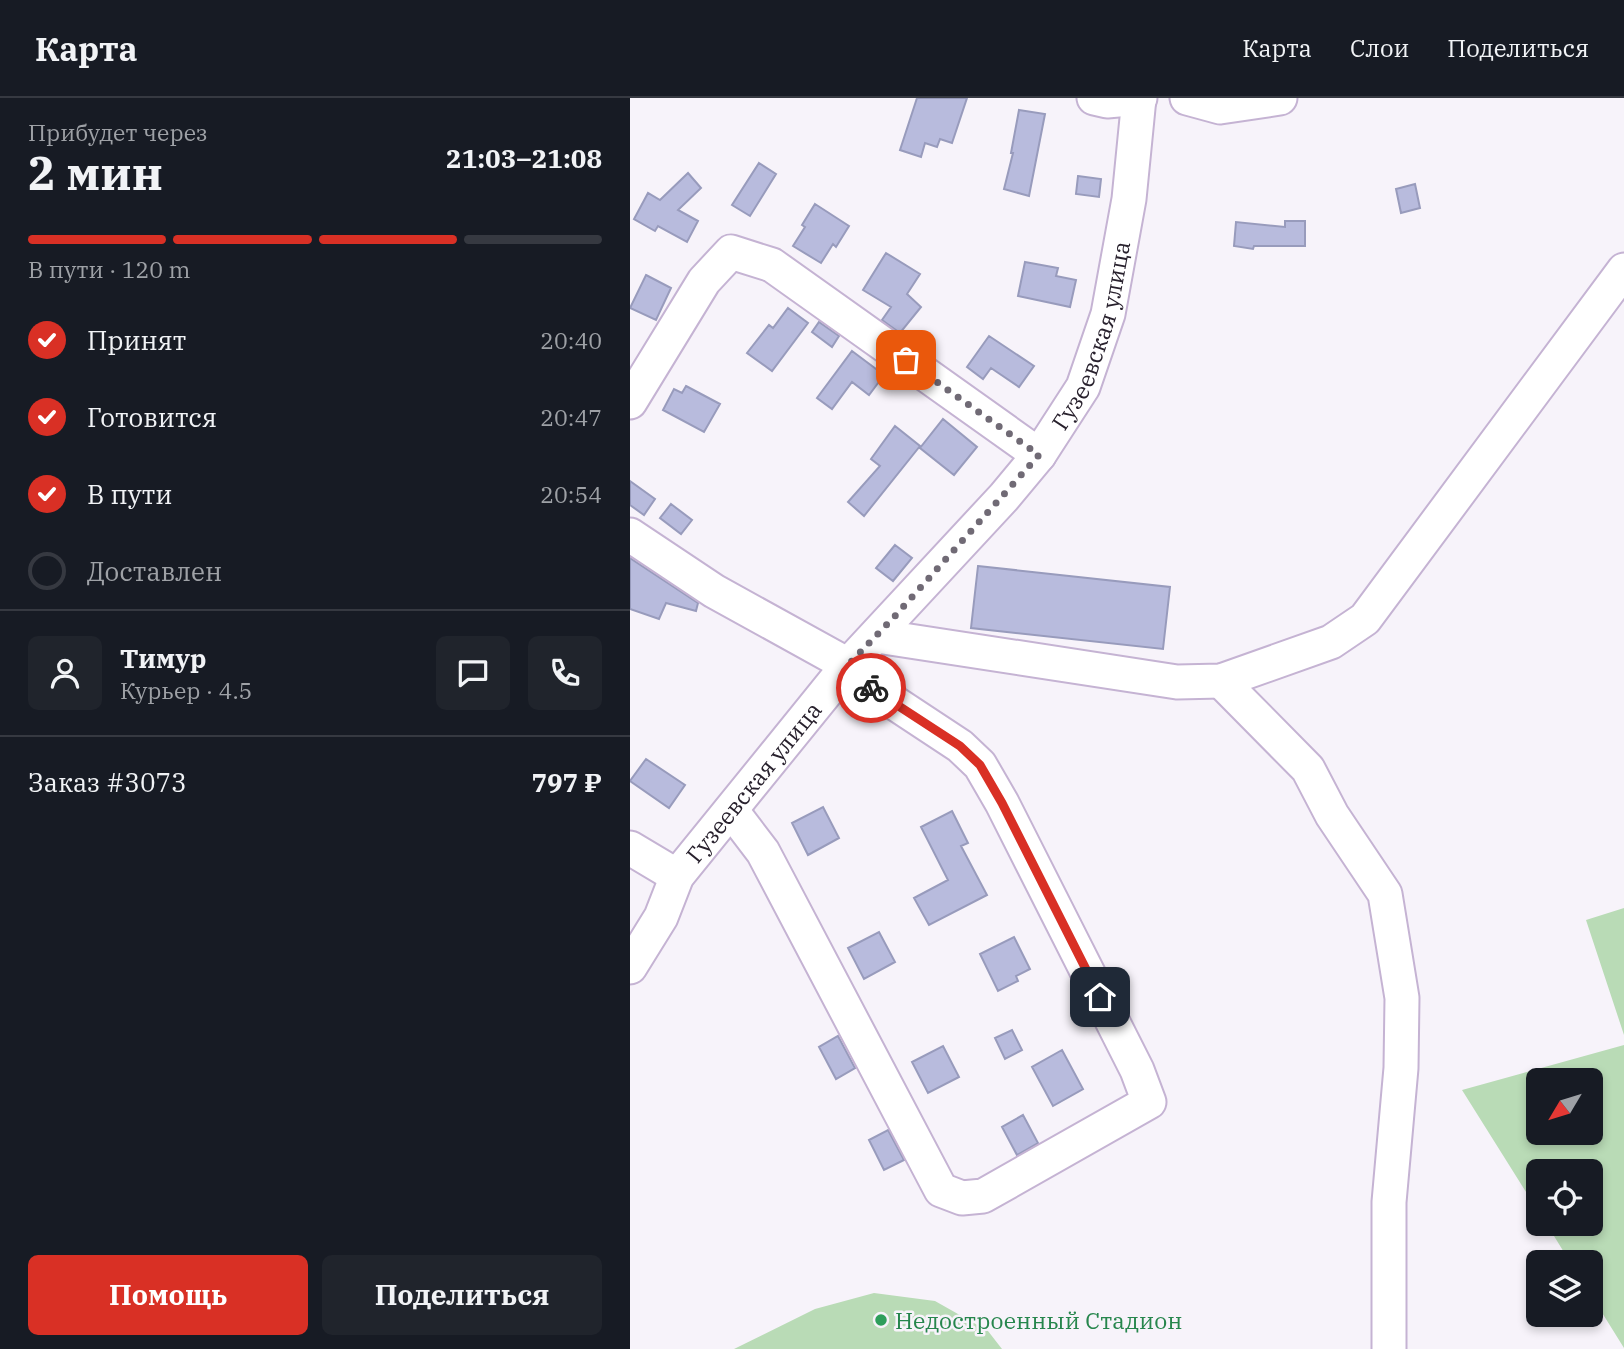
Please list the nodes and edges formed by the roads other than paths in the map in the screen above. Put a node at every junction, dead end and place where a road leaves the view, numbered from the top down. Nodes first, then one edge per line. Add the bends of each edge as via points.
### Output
1 (1094, 98) edge
2 (1139, 98) edge
3 (1186, 98) edge
4 (1280, 98) edge
5 (1624, 270) edge
6 (630, 402) edge
7 (1039, 455) junction
8 (630, 535) edge
9 (877, 636) junction
10 (848, 665) junction
11 (1221, 681) junction
12 (732, 810) junction
13 (630, 848) edge
14 (677, 876) junction
15 (630, 967) edge
16 (1389, 1349) edge

1 - 2 street
2 - 7 street, Гузеевская улица via 1129,199 1108,314 1083,387
3 - 4 street via 1220,107
5 - 11 street via 1365,619 1331,642
6 - 7 street via 704,281 732,252 772,265
7 - 9 street, Гузеевская улица
8 - 10 street via 715,591
9 - 10 street, Гузеевская улица
9 - 11 street via 1177,682
10 - 12 street, Гузеевская улица
10 - 12 street via 866,684 960,746 980,765 1137,1070 1149,1102 983,1196 962,1198 941,1190 763,852
11 - 16 street via 1308,769 1332,815 1385,894 1402,999 1389,1202
12 - 14 street, Гузеевская улица
13 - 14 street
14 - 15 street, Гузеевская улица via 661,916

